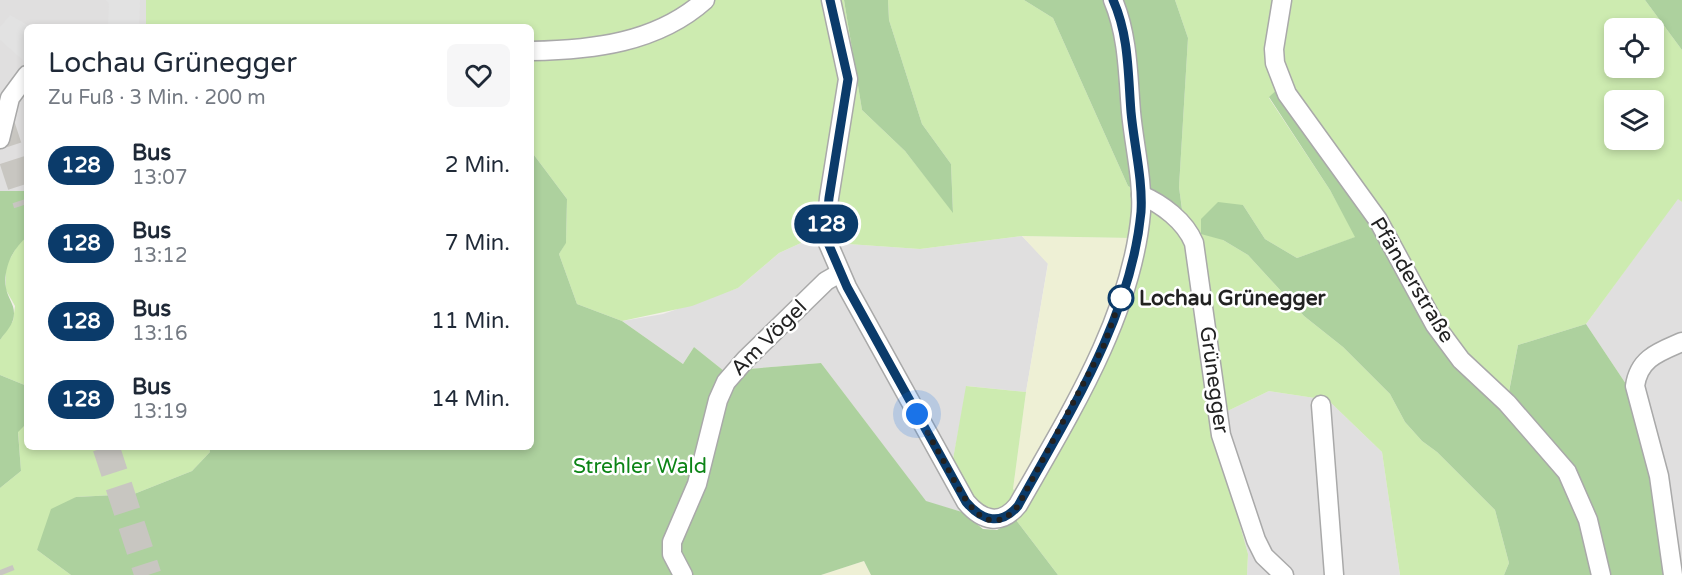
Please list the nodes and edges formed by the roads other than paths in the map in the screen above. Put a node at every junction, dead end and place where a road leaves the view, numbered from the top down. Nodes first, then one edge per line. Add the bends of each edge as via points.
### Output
1 (705, 0) edge
2 (831, 0) edge
3 (1113, 0) edge
4 (1282, 0) edge
5 (534, 51) edge
6 (24, 79) edge
7 (0, 140) edge
8 (1141, 195) junction
9 (840, 273) junction
10 (1682, 342) edge
11 (1321, 405) dead end
12 (683, 575) edge
13 (1284, 575) edge
14 (1334, 575) edge
15 (1601, 575) edge
16 (1673, 575) edge

1 - 5 street via 682,18 616,44 576,51
2 - 9 street via 848,79 826,229
3 - 8 street via 1127,60
4 - 15 street, Pfänderstraße via 1274,49 1287,94 1378,220 1435,325 1461,360 1507,403 1568,472 1588,520
6 - 7 street via 10,98
8 - 9 street via 1137,234 1122,295 1104,345 1018,506 1005,517 983,518 966,502
8 - 13 street, Grünegger via 1175,218 1194,243 1221,435 1256,540 1264,556
9 - 12 street, Am Vögel via 826,281 726,382 697,484 672,542 672,554
10 - 16 street via 1646,360 1635,386 1659,476
11 - 14 street

